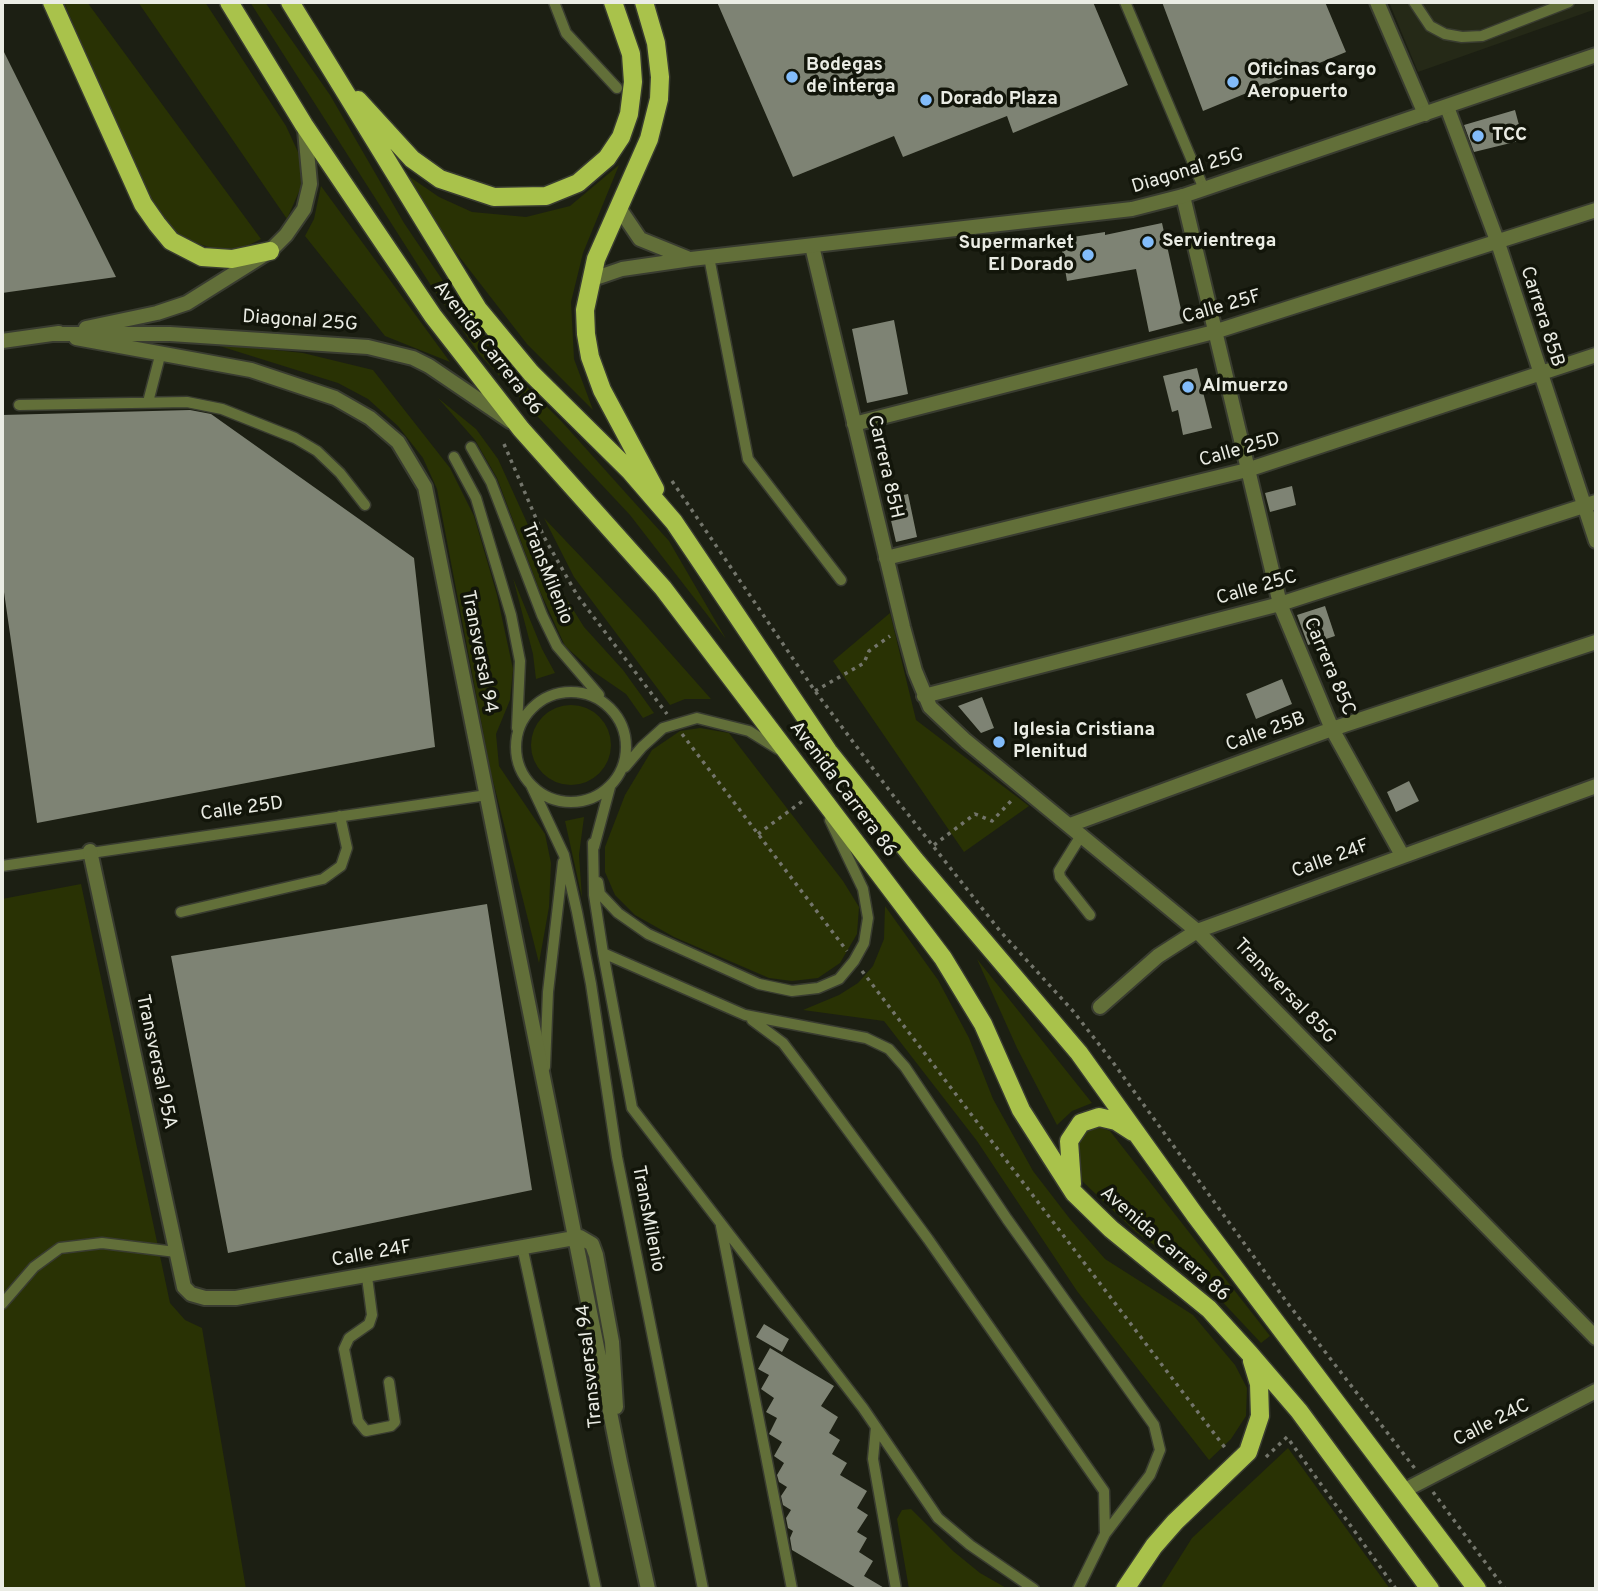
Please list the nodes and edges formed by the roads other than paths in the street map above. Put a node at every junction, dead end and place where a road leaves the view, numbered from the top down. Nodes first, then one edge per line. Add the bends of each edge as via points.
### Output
1 (52, 2) edge
2 (229, 2) edge
3 (290, 2) edge
4 (554, 2) edge
5 (613, 2) edge
6 (644, 2) edge
7 (1125, 2) edge
8 (1377, 2) edge
9 (1414, 2) edge
10 (1569, 2) edge
11 (1596, 55) edge
12 (330, 69) junction
13 (617, 88) dead end
14 (1447, 107) junction
15 (1425, 114) junction
16 (304, 125) junction
17 (1204, 189) junction
18 (1183, 196) junction
19 (620, 208) junction
20 (1596, 210) edge
21 (1497, 243) junction
22 (812, 246) junction
23 (270, 251) junction
24 (709, 257) junction
25 (691, 259) junction
26 (590, 280) junction
27 (1214, 332) junction
28 (53, 334) junction
29 (2, 341) edge
30 (161, 352) junction
31 (1596, 355) edge
32 (1540, 376) junction
33 (148, 402) junction
34 (19, 405) dead end
35 (854, 424) junction
36 (521, 429) junction
37 (471, 447) dead end
38 (454, 457) dead end
39 (1247, 470) junction
40 (1590, 504) edge
41 (365, 505) dead end
42 (674, 523) junction
43 (1596, 541) edge
44 (886, 558) junction
45 (841, 580) dead end
46 (1280, 604) junction
47 (1596, 642) edge
48 (924, 696) junction
49 (606, 703) junction
50 (1332, 729) junction
51 (517, 736) junction
52 (787, 755) junction
53 (621, 773) junction
54 (531, 785) junction
55 (1596, 786) edge
56 (610, 787) junction
57 (817, 794) junction
58 (487, 795) junction
59 (340, 816) junction
60 (1076, 830) junction
61 (593, 843) junction
62 (90, 851) junction
63 (564, 855) junction
64 (1402, 855) junction
65 (2, 866) edge
66 (181, 912) dead end
67 (1090, 915) dead end
68 (1197, 931) junction
69 (603, 953) junction
70 (1100, 1007) dead end
71 (745, 1015) junction
72 (545, 1084) junction
73 (1142, 1138) junction
74 (1074, 1193) junction
75 (720, 1222) junction
76 (574, 1237) junction
77 (522, 1246) junction
78 (176, 1252) junction
79 (367, 1277) junction
80 (181, 1282) joint
81 (2, 1304) edge
82 (1596, 1338) edge
83 (1250, 1354) junction
84 (388, 1382) dead end
85 (1596, 1391) edge
86 (876, 1427) junction
87 (1405, 1490) junction
88 (1105, 1534) junction
89 (596, 1589) edge
90 (648, 1589) edge
91 (703, 1589) edge
92 (792, 1589) edge
93 (896, 1589) edge
94 (1034, 1589) edge
95 (1078, 1589) edge
96 (1125, 1589) edge
97 (1430, 1589) edge
98 (1477, 1589) edge

1 - 23 main road via 143,204 171,241 202,257 232,259
2 - 16 main road, Avenida Carrera 86
3 - 12 main road, Avenida Carrera 86
4 - 13 lane via 566,33
5 - 12 main road via 631,54 633,82 625,125 607,158 578,184 546,196 494,197 440,179 412,159
6 - 19 main road via 656,43 659,99 649,139
7 - 17 lane
8 - 15 street
9 - 10 lane via 1430,26 1462,37 1482,36
11 - 14 street, Diagonal 25G
12 - 42 main road, Avenida Carrera 86 via 478,309 531,373 630,471
14 - 15 street, Diagonal 25G
14 - 21 street, Carrera 85B
15 - 17 street, Diagonal 25G
16 - 23 street, Diagonal 25G via 310,156 304,209
16 - 36 main road, Avenida Carrera 86 via 433,316
17 - 18 street, Diagonal 25G
18 - 22 street, Diagonal 25G via 1132,209
18 - 27 street, Carrera 85C
19 - 25 street, Diagonal 25G via 640,239
19 - 26 main road
20 - 21 street, Calle 25F
21 - 27 street, Calle 25F
21 - 32 street, Carrera 85B
22 - 24 street, Diagonal 25G
22 - 35 street, Carrera 85H
23 - 28 street, Diagonal 25G via 205,295 180,306
24 - 25 street, Diagonal 25G
24 - 45 lane via 748,459
25 - 26 street, Diagonal 25G
26 - 42 main road via 586,334 595,374
27 - 35 street, Calle 25F
27 - 39 street, Carrera 85C
28 - 29 street, Diagonal 25G
28 - 30 street, Transversal 94
28 - 36 street, Diagonal 25G via 277,339 384,350 442,373
30 - 33 lane
30 - 58 street, Transversal 94 via 251,370 335,398 370,418 398,442 425,487
31 - 32 street, Calle 25D
32 - 39 street, Calle 25D
32 - 40 street, Carrera 85B
33 - 34 lane
33 - 41 lane via 187,402 222,409 295,438 341,473
35 - 44 street, Carrera 85H
36 - 52 main road, Avenida Carrera 86 via 663,588
37 - 49 lane, TransMilenio via 491,482 557,646
38 - 51 lane, TransMilenio via 476,498 511,615 520,661
39 - 44 street, Calle 25D
39 - 46 street, Carrera 85C
40 - 43 street, Carrera 85B
40 - 46 street, Calle 25C
42 - 73 main road, Avenida Carrera 86 via 828,751 1079,1053
44 - 48 street, Carrera 85H
46 - 48 street, Calle 25C
46 - 50 street, Carrera 85C
47 - 50 street, Calle 25B
48 - 60 street, Transversal 85G via 938,716
49 - 51 lane via 571,690 552,694 524,718
49 - 53 lane via 619,717 626,735 627,755
50 - 60 street, Calle 25B
50 - 64 street, Carrera 85C
51 - 54 lane via 521,771
52 - 53 lane via 759,735 697,718 663,728
52 - 57 main road, Avenida Carrera 86
53 - 56 lane
54 - 56 lane via 561,802 596,797
54 - 63 lane, TransMilenio
55 - 64 street, Calle 24F
56 - 61 lane, TransMilenio
57 - 61 lane, TransMilenio via 863,889 868,918 864,943 854,961 839,979 818,988 792,991 760,984 648,934 618,914 600,894
57 - 74 main road, Avenida Carrera 86 via 965,990 1021,1110
58 - 59 lane, Calle 25D
58 - 72 street, Transversal 94
59 - 62 lane, Calle 25D
59 - 66 lane via 347,848 341,866 323,879
60 - 67 lane via 1059,871
60 - 68 street, Transversal 85G
61 - 69 lane, TransMilenio via 594,895
62 - 65 lane, Calle 25D
62 - 78 street, Transversal 95A
63 - 72 lane via 548,992
63 - 91 lane, TransMilenio via 591,984 620,1170
64 - 68 street, Calle 24F
68 - 70 street, Calle 24F via 1158,956
68 - 82 street, Transversal 85G
69 - 71 lane
69 - 75 lane, TransMilenio via 632,1108
71 - 88 lane via 783,1043 1056,1421 1104,1491
71 - 88 lane via 866,1038 889,1049 905,1067 1154,1426 1160,1450 1150,1475
72 - 76 street, Transversal 94
73 - 74 main road via 1116,1121 1099,1117 1081,1123 1073,1131 1068,1150
73 - 87 main road, Avenida Carrera 86 via 1195,1215
74 - 83 main road, Avenida Carrera 86 via 1111,1230 1190,1291
75 - 86 lane, TransMilenio
75 - 92 lane, TransMilenio
76 - 77 street, Calle 24F
76 - 90 street, Transversal 94 via 586,1240 596,1255 612,1342 620,1462
77 - 79 street, Calle 24F
77 - 89 lane
78 - 80 street, Transversal 95A
78 - 81 lane via 102,1243 60,1248 34,1268
79 - 80 street, Calle 24F via 236,1298 191,1294
79 - 84 lane via 372,1315 344,1349 358,1421 366,1430 395,1422
83 - 96 main road via 1261,1416 1248,1451 1175,1522
83 - 97 main road, Avenida Carrera 86 via 1299,1411
85 - 87 street, Calle 24C
86 - 93 lane via 873,1459
86 - 94 lane, TransMilenio via 938,1518
87 - 98 main road, Avenida Carrera 86
88 - 95 lane

